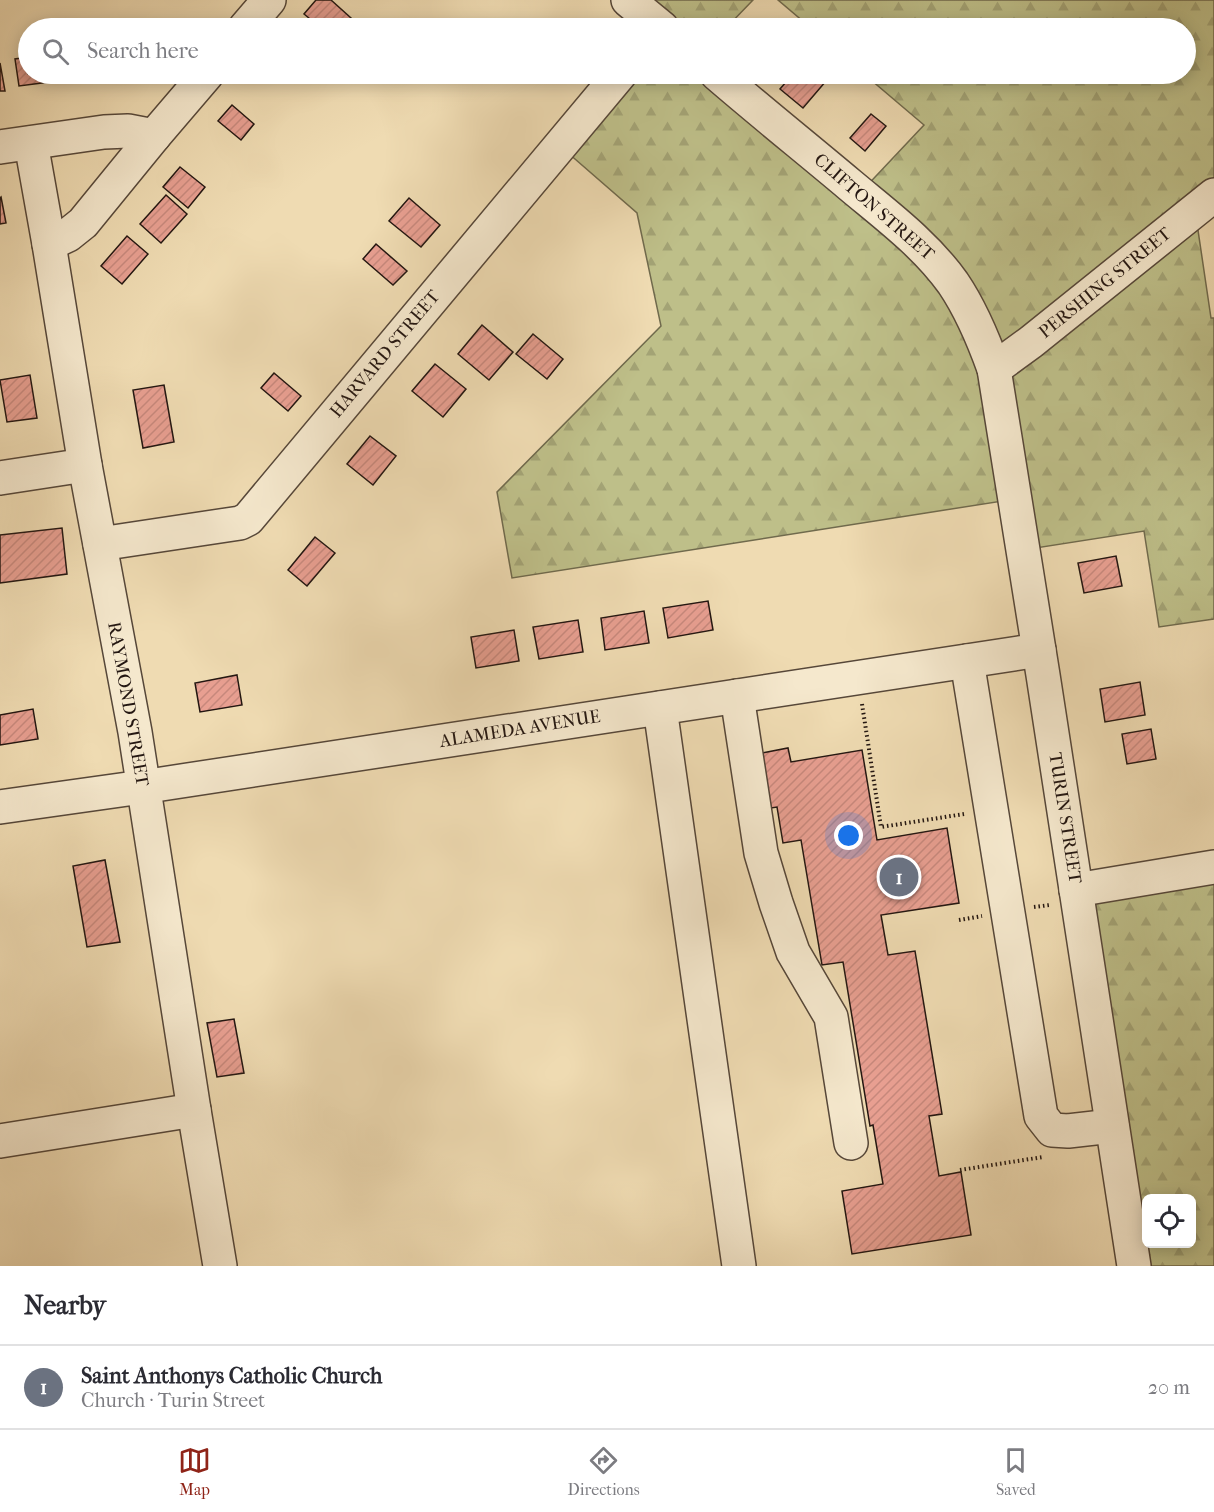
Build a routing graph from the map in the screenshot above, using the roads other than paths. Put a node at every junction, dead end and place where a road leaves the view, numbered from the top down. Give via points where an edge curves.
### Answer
1 (269, 0) edge
2 (628, 0) edge
3 (254, 18) edge
4 (648, 18) edge
5 (198, 84) edge
6 (612, 84) edge
7 (728, 84) edge
8 (154, 136) junction
9 (15, 145) edge
10 (1214, 195) edge
11 (49, 244) junction
12 (994, 369) junction
13 (85, 465) junction
14 (0, 478) edge
15 (100, 544) junction
16 (1039, 650) junction
17 (967, 661) junction
18 (737, 696) junction
19 (660, 708) junction
20 (142, 787) junction
21 (0, 807) edge
22 (1214, 867) edge
23 (1062, 897) junction
24 (194, 1110) junction
25 (1112, 1126) junction
26 (0, 1141) edge
27 (851, 1143) dead end
28 (220, 1266) edge
29 (739, 1266) edge
30 (1134, 1266) edge

1 - 3 street
2 - 4 street
5 - 8 street
6 - 15 street, HARVARD STREET via 248,519
7 - 12 street, CLIFTON STREET via 935,260 981,334
8 - 9 street via 104,132
8 - 11 street via 83,223
9 - 11 street, RAYMOND STREET
10 - 12 street, PERSHING STREET
11 - 13 street, RAYMOND STREET
12 - 16 street, TURIN STREET
13 - 14 street
13 - 15 street, RAYMOND STREET
15 - 20 street, RAYMOND STREET
16 - 17 street, ALAMEDA AVENUE
16 - 23 street, TURIN STREET
17 - 18 street, ALAMEDA AVENUE
17 - 25 street via 1041,1116 1052,1130
18 - 19 street, ALAMEDA AVENUE
18 - 27 street via 761,853 793,952 831,1017
19 - 20 street, ALAMEDA AVENUE
19 - 29 street
20 - 21 street, ALAMEDA AVENUE
20 - 24 street, RAYMOND STREET
22 - 23 street
23 - 25 street, TURIN STREET
24 - 26 street
24 - 28 street, RAYMOND STREET
25 - 30 street, TURIN STREET

